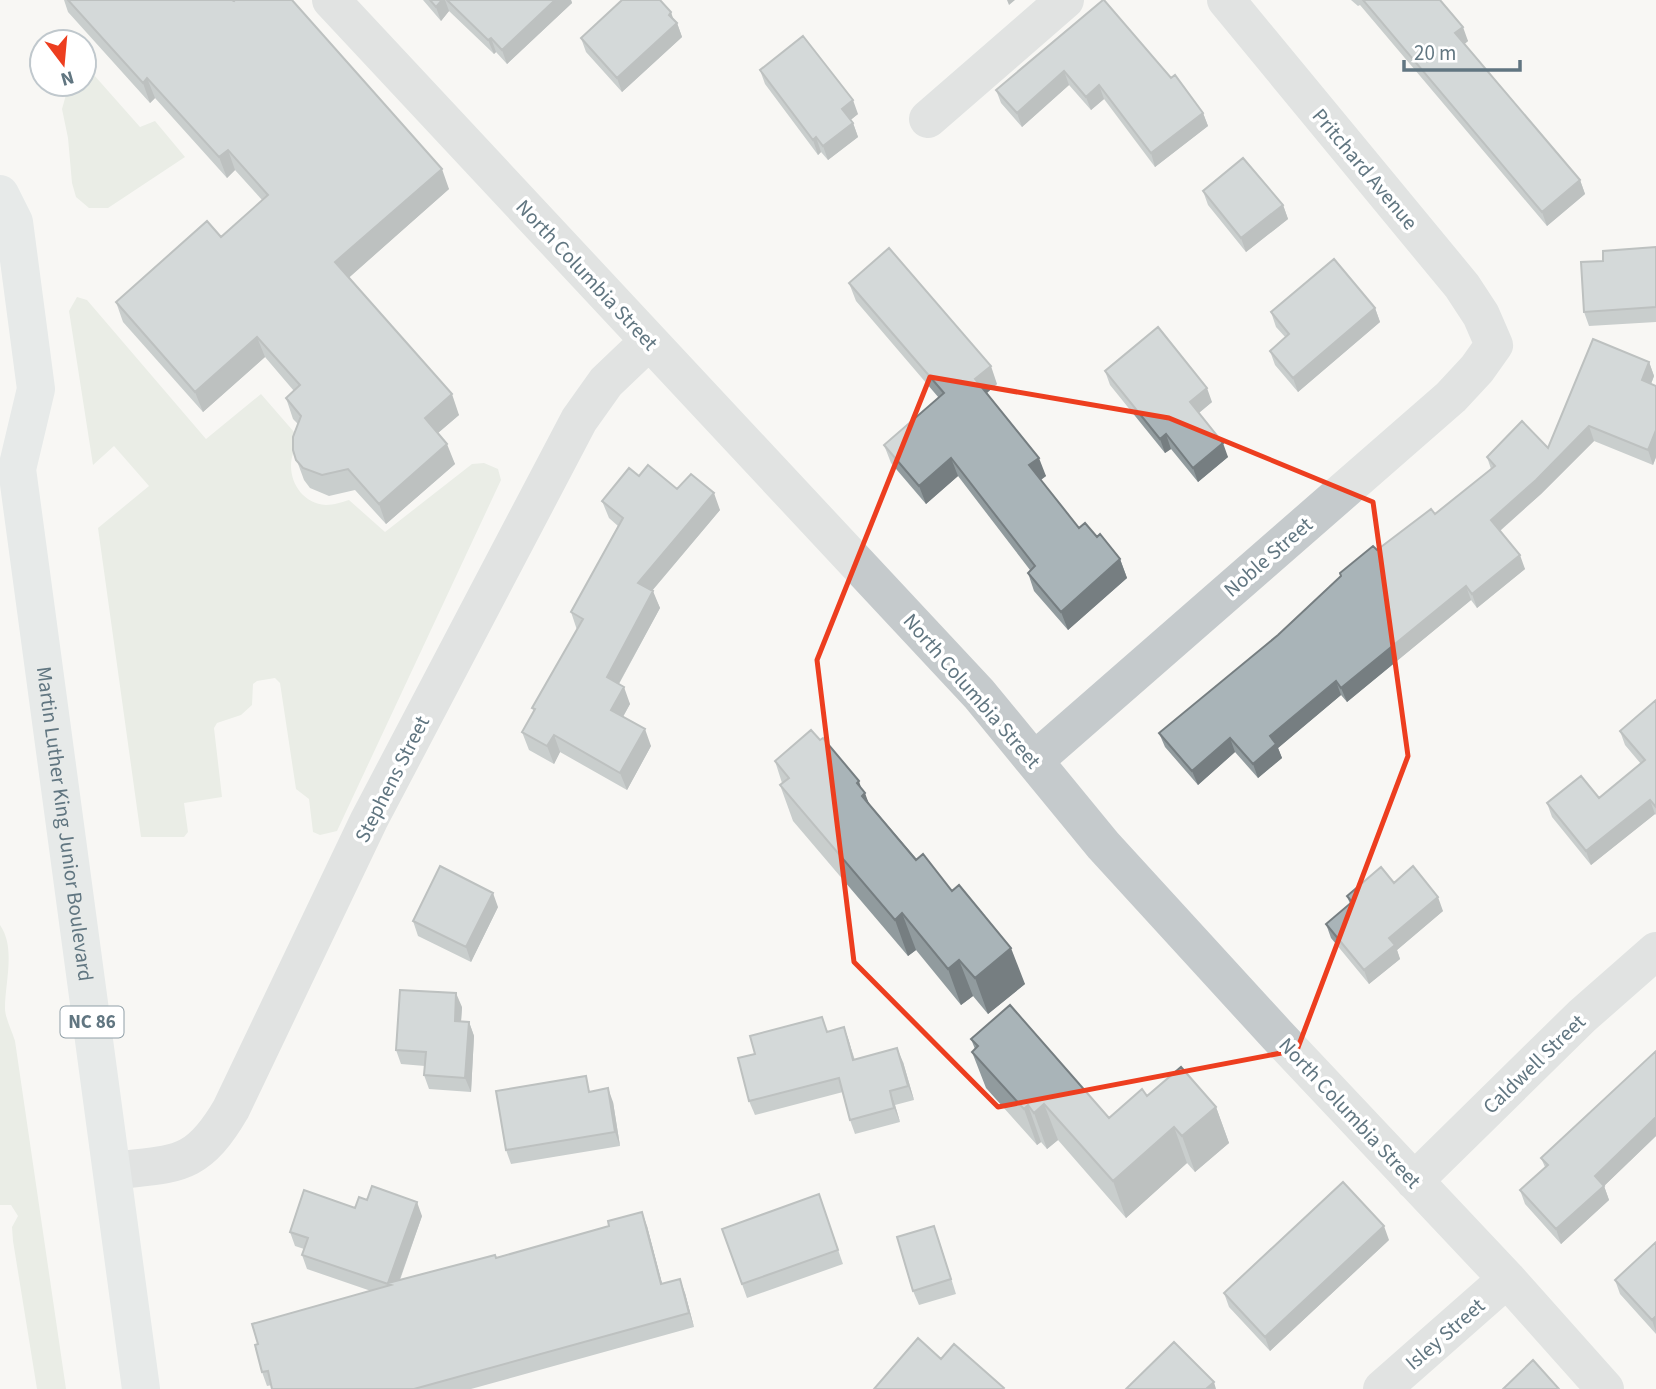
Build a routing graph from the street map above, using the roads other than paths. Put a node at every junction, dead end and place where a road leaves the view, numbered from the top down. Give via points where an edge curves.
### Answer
1 (331, 0) edge
2 (1065, 0) edge
3 (1226, 0) edge
4 (928, 120) dead end
5 (0, 194) edge
6 (649, 341) junction
7 (1494, 345) joint
8 (9, 454) edge
9 (1034, 761) junction
10 (1656, 951) edge
11 (113, 1171) junction
12 (1415, 1181) junction
13 (1507, 1279) junction
14 (141, 1389) edge
15 (1382, 1389) edge
16 (1605, 1389) edge

1 - 6 street, North Columbia Street
2 - 4 street
3 - 7 street, Pritchard Avenue via 1462,286
5 - 8 main road, Martin Luther King Junior Boulevard / NC 86 via 14,222 37,388
6 - 9 street, North Columbia Street via 979,694
6 - 11 street, Stephens Street via 606,382 579,420 369,820 217,1133 200,1151 176,1163
7 - 9 street, Noble Street via 1451,397
8 - 11 main road, Martin Luther King Junior Boulevard / NC 86
9 - 12 street, North Columbia Street via 1103,845
10 - 12 street, Caldwell Street via 1582,1016
11 - 14 main road, Martin Luther King Junior Boulevard / NC 86
12 - 13 street, North Columbia Street
13 - 15 street, Isley Street
13 - 16 street, North Columbia Street

